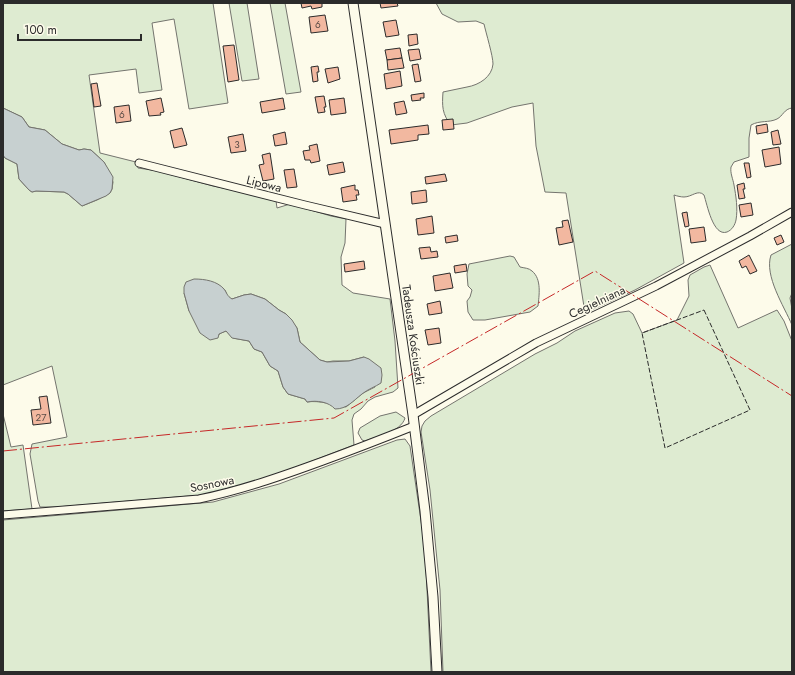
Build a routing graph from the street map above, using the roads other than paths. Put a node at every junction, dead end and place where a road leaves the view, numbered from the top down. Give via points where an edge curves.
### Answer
1 (353, 3) edge
2 (139, 163) dead end
3 (792, 212) edge
4 (385, 224) junction
5 (413, 416) junction
6 (414, 426) junction
7 (3, 515) edge
8 (437, 672) edge

1 - 4 street, Tadeusza Kościuszki
2 - 4 street, Lipowa
3 - 5 street, Cegielniana via 656,286 536,343
4 - 5 street, Tadeusza Kościuszki
5 - 6 street, Tadeusza Kościuszki
6 - 7 street, Sosnowa via 263,482 200,499
6 - 8 street, Tadeusza Kościuszki via 430,555

